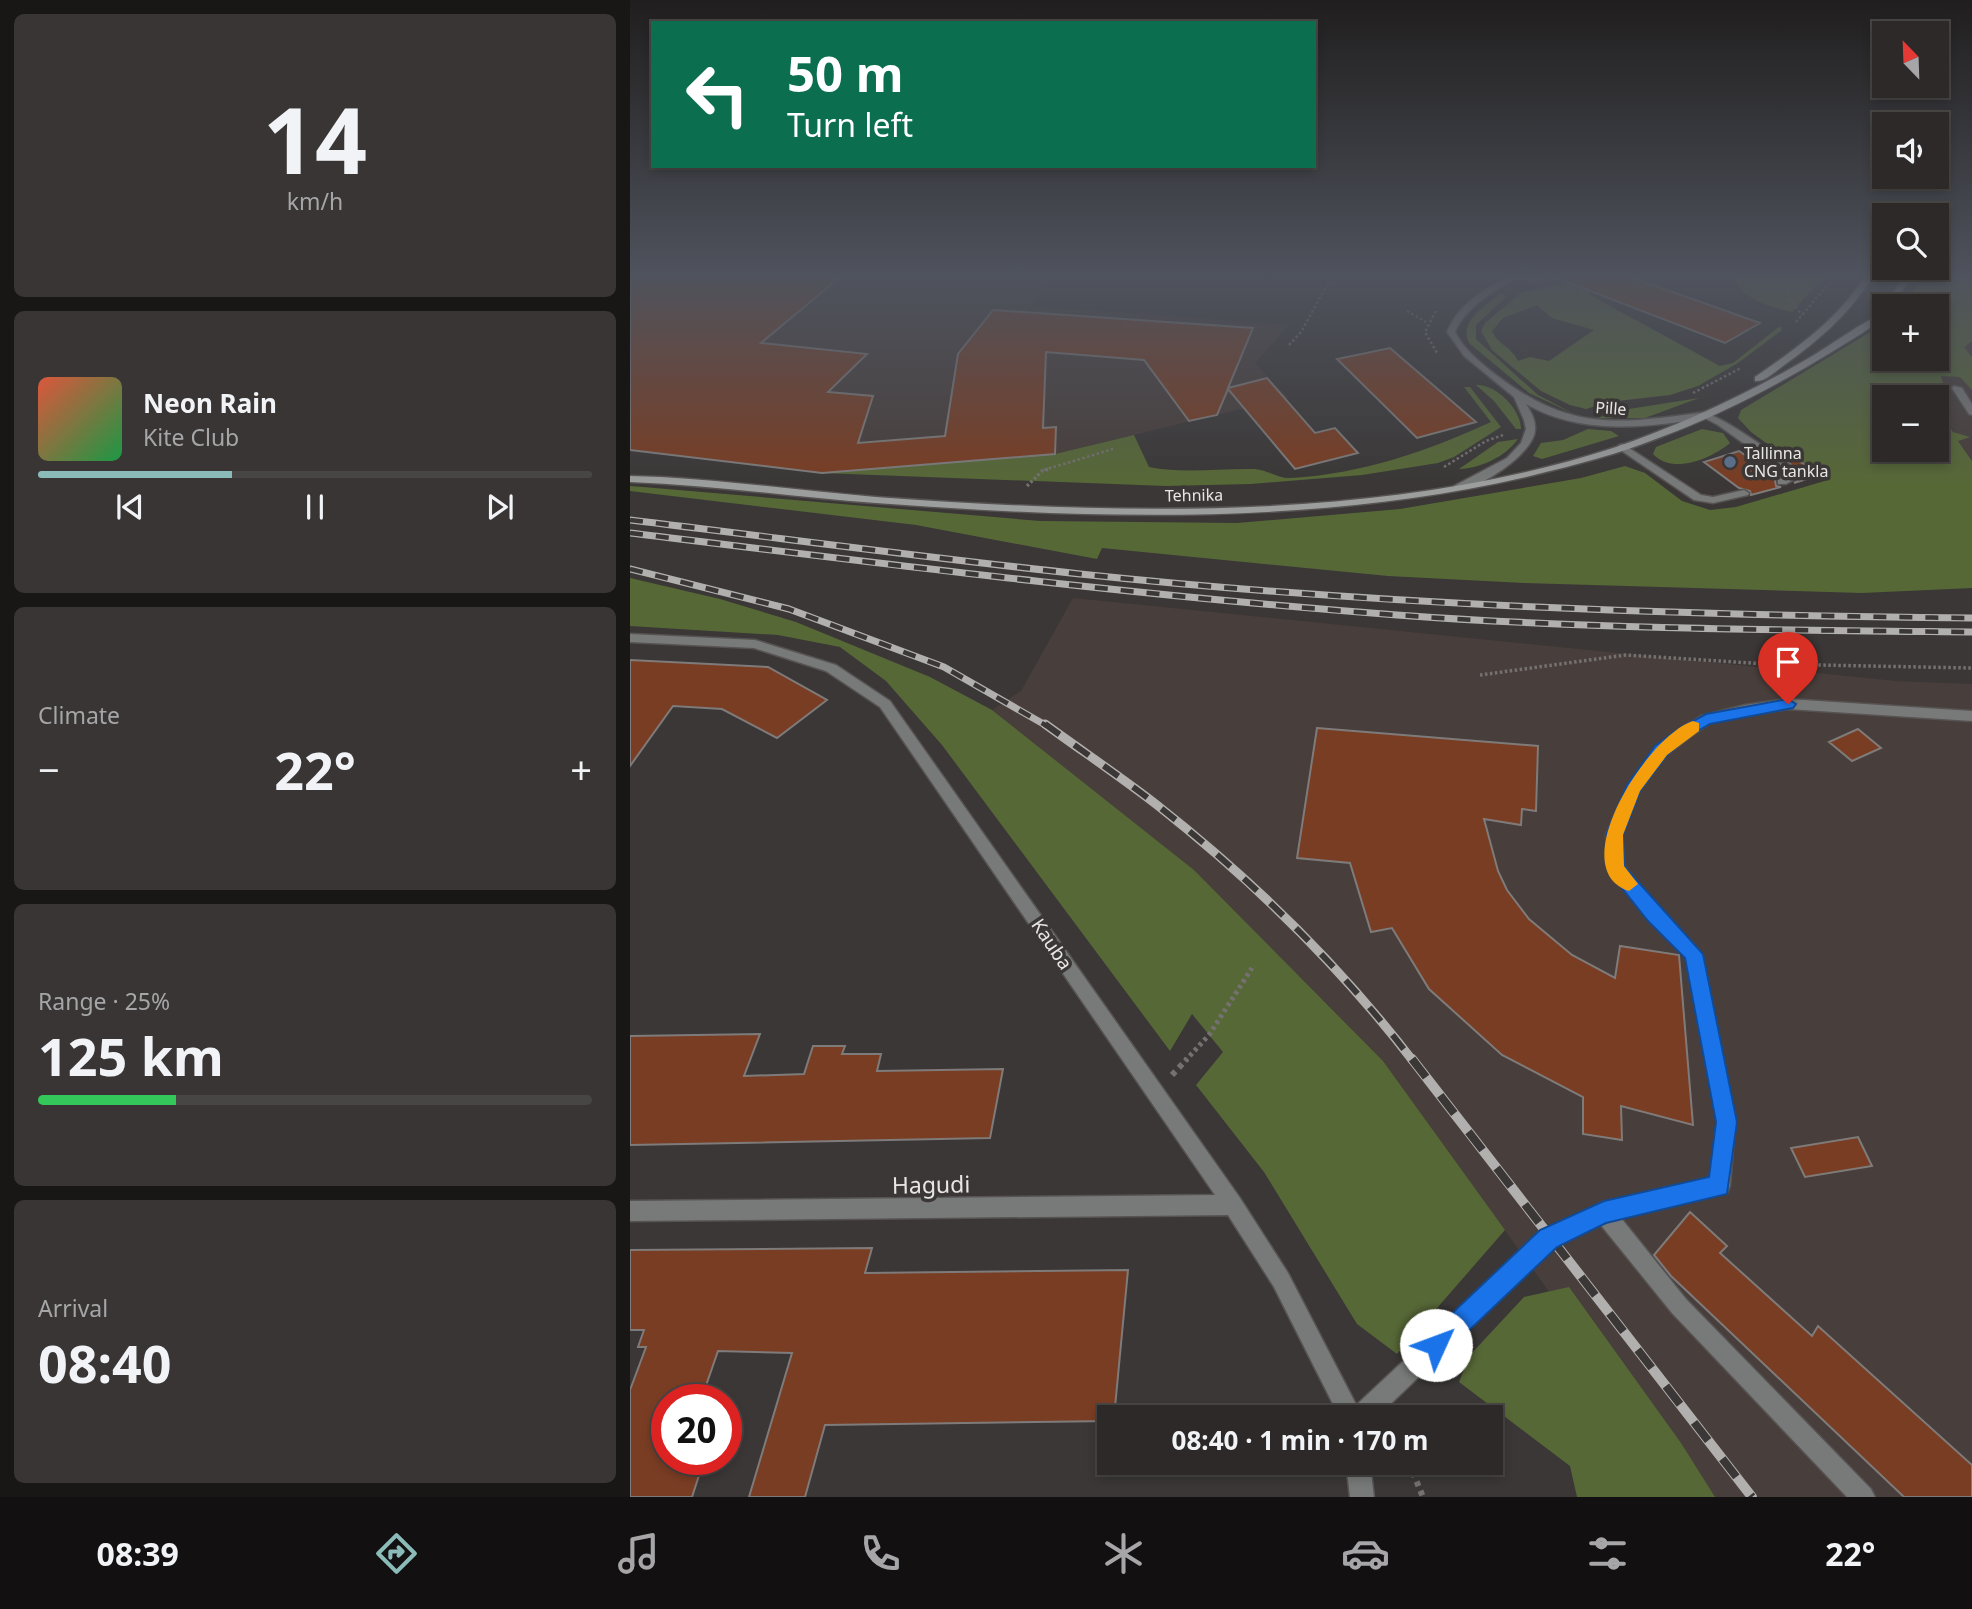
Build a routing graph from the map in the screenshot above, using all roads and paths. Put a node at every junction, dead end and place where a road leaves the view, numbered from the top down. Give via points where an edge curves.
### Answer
1 (1459, 344) edge
2 (1807, 344) edge
3 (1841, 344) edge
4 (1748, 363) dead end
5 (1957, 388) dead end
6 (1686, 396) dead end
7 (1518, 398) junction
8 (1972, 412) edge
9 (1706, 415) junction
10 (1507, 434) dead end
11 (1623, 447) junction
12 (1113, 449) dead end
13 (1434, 469) dead end
14 (630, 471) edge
15 (630, 479) edge
16 (672, 480) junction
17 (1782, 482) dead end
18 (1013, 486) dead end
19 (1027, 486) junction
20 (1040, 487) dead end
21 (1458, 488) junction
22 (1744, 493) dead end
23 (630, 638) edge
24 (1972, 668) edge
25 (1480, 675) dead end
26 (1972, 716) edge
27 (1252, 968) dead end
28 (1155, 1094) junction
29 (1233, 1205) junction
30 (630, 1211) edge
31 (1604, 1212) junction
32 (1345, 1405) edge
33 (1373, 1405) edge
34 (1359, 1475) edge
35 (1414, 1475) edge
36 (1362, 1497) edge
37 (1423, 1497) edge
38 (1863, 1497) edge

1 - 7 street, Pille
2 - 9 main road, Tehnika
3 - 9 main road, Tehnika
4 - 6 path
5 - 8 street
7 - 9 street, Pille via 1551,413 1604,425
7 - 21 street, Pille via 1530,420 1531,435 1514,457
9 - 11 main road, Tehnika
9 - 17 street via 1796,476
10 - 13 path via 1486,440 1458,460
11 - 21 main road, Tehnika
11 - 22 street via 1698,498 1713,500
12 - 19 path via 1042,471
14 - 16 main road, Tehnika
15 - 16 main road, Tehnika
16 - 21 main road, Tehnika via 875,500 1093,512 1281,510
18 - 19 path
19 - 20 path
23 - 28 street, Kauba via 755,644 831,668 885,704
24 - 25 path via 1766,664 1626,655
26 - 31 street via 1788,704 1706,719 1654,760 1633,789 1614,835 1616,868 1694,954 1726,1122 1720,1186
27 - 28 path via 1209,1035
28 - 29 street, Kauba
29 - 30 street, Hagudi
29 - 32 street, Kauba via 1281,1280
31 - 33 street via 1548,1238
31 - 38 street via 1679,1306
34 - 36 street
35 - 37 path

